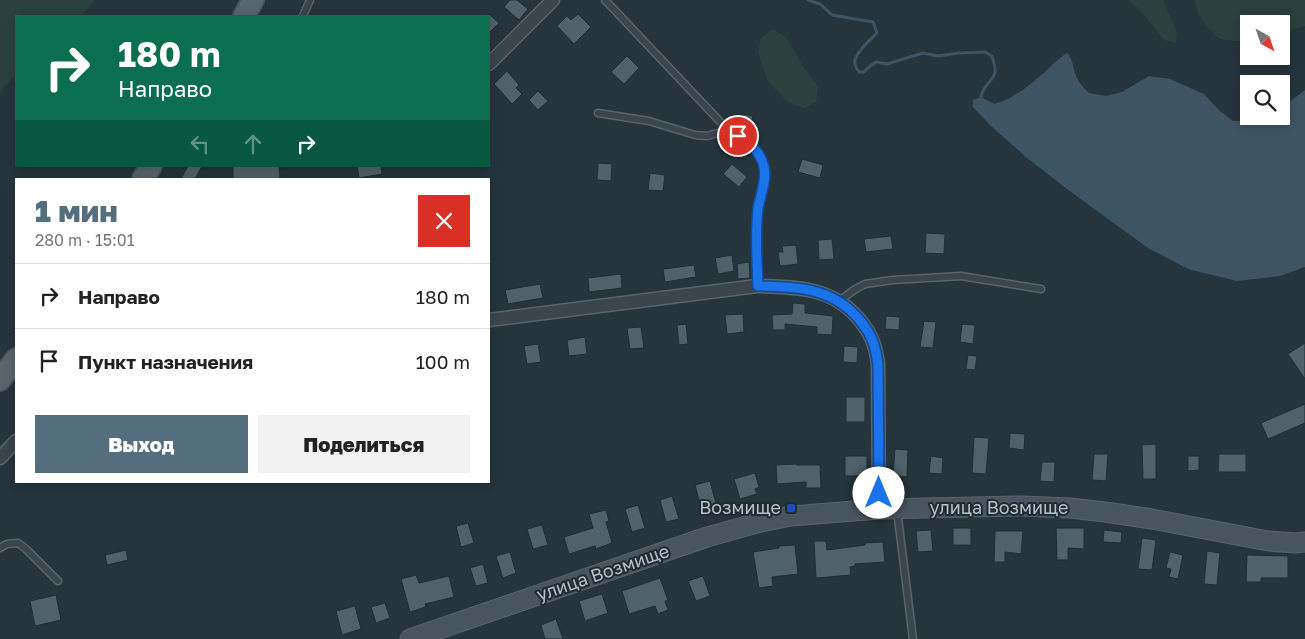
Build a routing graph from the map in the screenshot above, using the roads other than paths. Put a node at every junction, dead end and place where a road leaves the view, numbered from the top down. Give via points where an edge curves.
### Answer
1 (253, 0) edge
2 (310, 0) edge
3 (554, 0) edge
4 (606, 0) edge
5 (245, 15) edge
6 (302, 15) edge
7 (490, 63) edge
8 (598, 113) dead end
9 (728, 130) junction
10 (151, 167) edge
11 (144, 178) edge
12 (758, 286) junction
13 (1041, 289) dead end
14 (839, 300) junction
15 (490, 320) edge
16 (15, 360) edge
17 (0, 380) edge
18 (15, 442) edge
19 (0, 458) edge
20 (888, 509) junction
21 (1305, 542) edge
22 (0, 548) edge
23 (58, 581) dead end
24 (410, 639) edge
25 (913, 639) edge

1 - 5 main road
2 - 6 lane
3 - 7 street
4 - 9 lane
8 - 9 lane via 649,121 695,135 707,136
9 - 12 lane via 748,141 764,164 766,175 758,208
10 - 11 main road
12 - 14 street via 812,290
12 - 15 street
13 - 14 lane via 961,276 865,284
14 - 20 street via 865,326 874,344
16 - 17 main road
18 - 19 street
20 - 21 main road, улица Возмище via 1070,508 1152,519 1268,541
20 - 24 main road, улица Возмище via 791,516 761,522
20 - 25 lane
22 - 23 lane via 18,543

